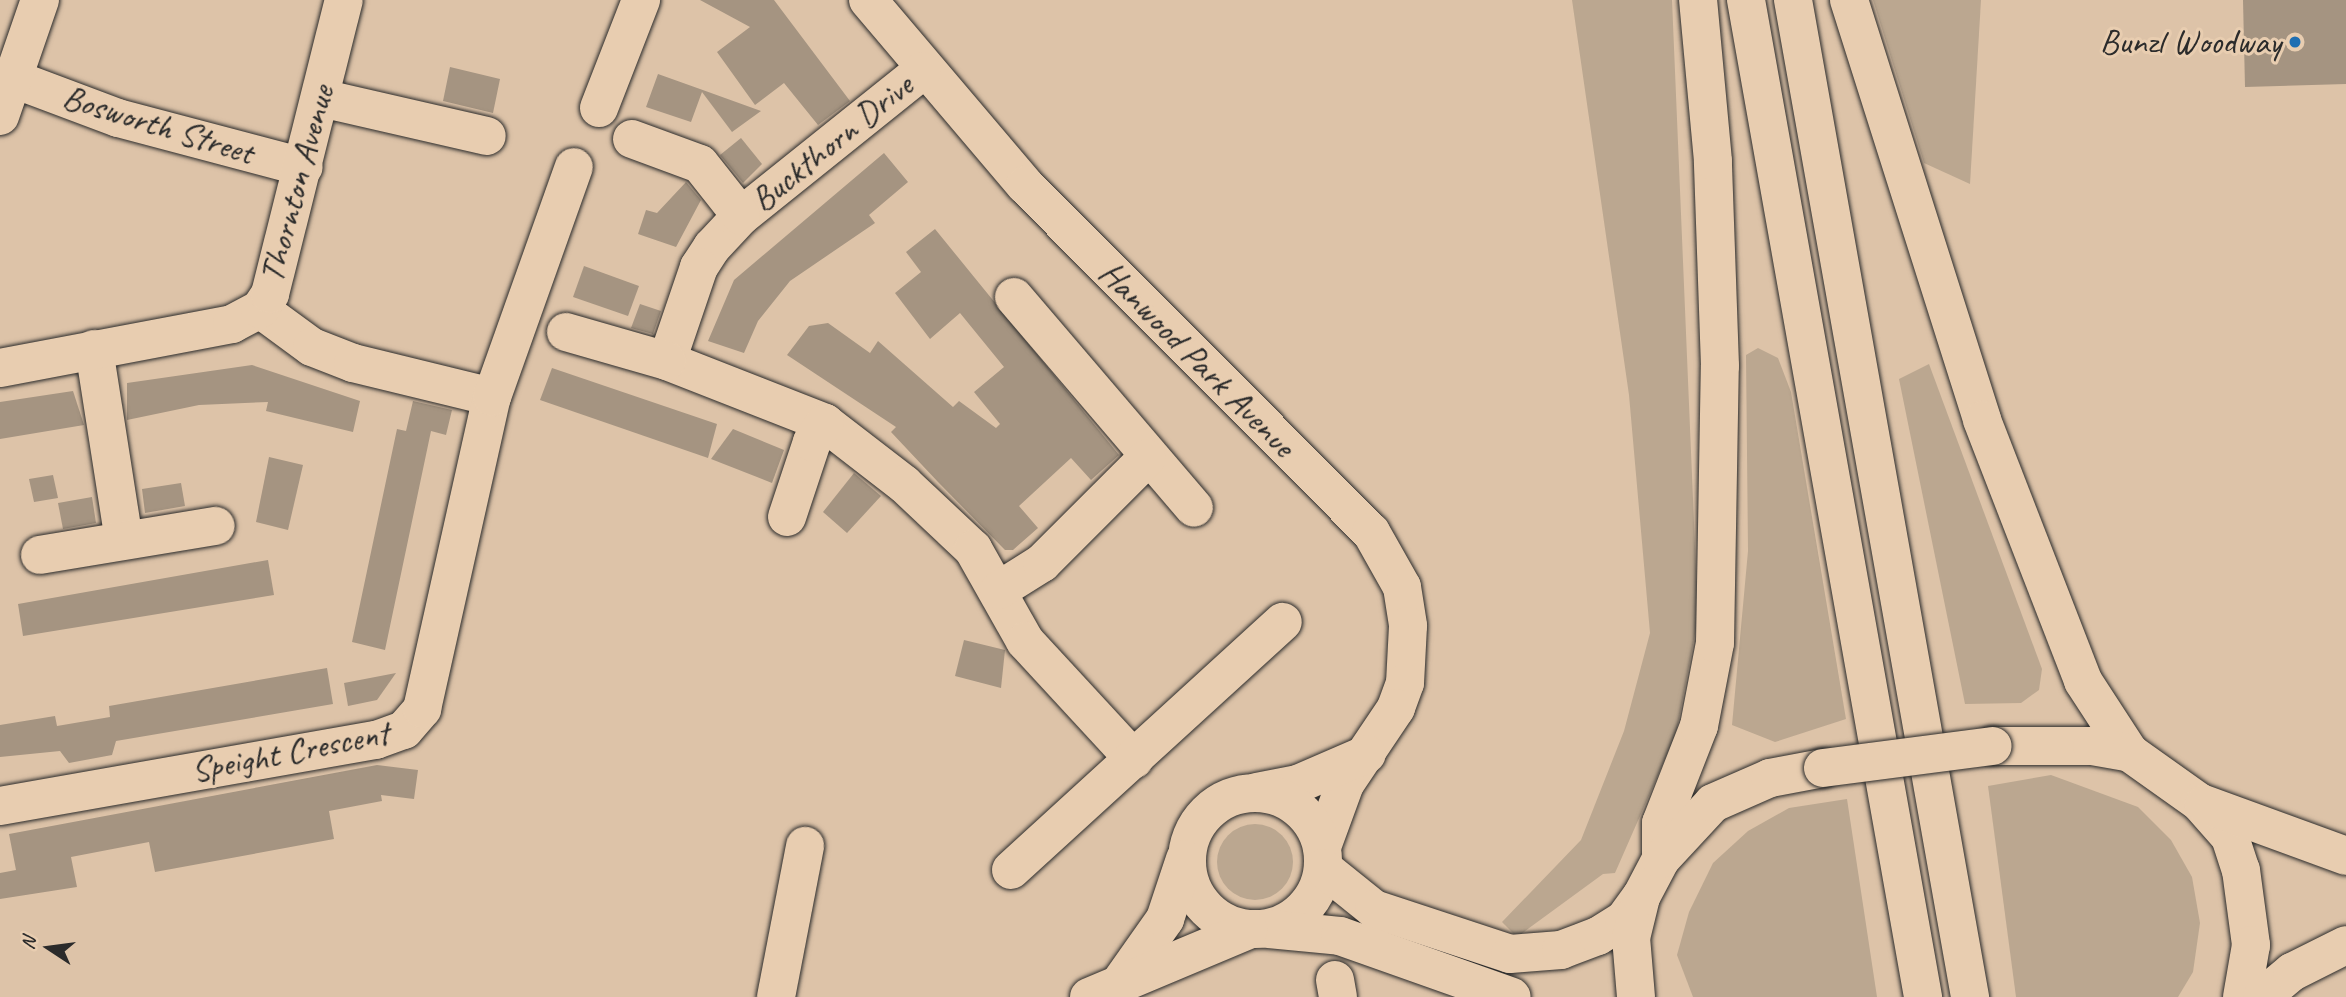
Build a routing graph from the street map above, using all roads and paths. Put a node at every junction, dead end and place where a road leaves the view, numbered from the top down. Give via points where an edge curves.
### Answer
1 (40, 0) edge
2 (344, 0) edge
3 (640, 0) edge
4 (868, 0) edge
5 (1698, 0) edge
6 (1745, 0) edge
7 (1793, 0) edge
8 (1849, 0) edge
9 (922, 71) junction
10 (14, 79) junction
11 (320, 98) junction
12 (599, 108) dead end
13 (0, 116) edge
14 (487, 136) dead end
15 (632, 139) dead end
16 (304, 167) junction
17 (574, 167) dead end
18 (741, 216) junction
19 (1014, 297) dead end
20 (260, 309) junction
21 (566, 332) dead end
22 (94, 349) junction
23 (667, 362) junction
24 (0, 368) edge
25 (492, 397) junction
26 (825, 423) junction
27 (1147, 458) junction
28 (1194, 508) dead end
29 (787, 517) dead end
30 (216, 526) dead end
31 (124, 540) junction
32 (40, 555) dead end
33 (999, 590) junction
34 (1283, 622) dead end
35 (2130, 753) junction
36 (1367, 754) junction
37 (1134, 759) junction
38 (1257, 792) junction
39 (2199, 802) junction
40 (0, 806) edge
41 (805, 846) dead end
42 (1187, 847) junction
43 (2346, 856) edge
44 (1323, 858) junction
45 (1661, 859) junction
46 (1011, 870) dead end
47 (1641, 897) junction
48 (1258, 929) junction
49 (2346, 945) edge
50 (1101, 992) edge
51 (776, 997) edge
52 (1512, 997) edge
53 (1636, 997) edge
54 (1923, 997) edge
55 (1970, 997) edge
56 (2242, 997) edge
57 (2262, 997) edge

1 - 10 main road
2 - 11 main road, Thornton Avenue
3 - 12 main road
4 - 9 main road, Hanwood Park Avenue
5 - 45 main road via 1713,161 1720,366 1715,643 1699,726 1661,822
6 - 54 main road
7 - 55 main road
8 - 35 main road via 1982,420 2083,681
9 - 18 main road, Buckthorn Drive
9 - 36 main road, Hanwood Park Avenue via 1024,185 1371,532 1402,587 1409,653 1396,708
10 - 13 main road
10 - 16 main road, Bosworth Street via 118,118
11 - 14 main road
11 - 16 main road, Thornton Avenue
15 - 18 main road, Buckthorn Drive via 700,164
16 - 20 main road, Thornton Avenue via 270,294
17 - 25 main road, Speight Crescent
18 - 23 main road, Buckthorn Drive via 699,267
19 - 27 main road
20 - 22 main road, Thornton Avenue via 232,324
20 - 25 main road via 312,347 353,363
21 - 23 main road
22 - 24 main road, Thornton Avenue
22 - 31 main road
23 - 26 main road
25 - 40 main road, Speight Crescent via 422,709 404,730
26 - 29 main road
26 - 33 main road via 904,484 973,549
27 - 28 main road
27 - 33 main road via 1042,563
30 - 31 main road
31 - 32 main road
33 - 37 main road via 1025,641
34 - 37 main road
35 - 39 main road
35 - 45 main road, bridge via 2092,746 1993,746 1770,778 1713,803
36 - 38 main road via 1298,784
36 - 44 main road, Hanwood Park Avenue via 1345,784
37 - 46 main road
38 - 42 main road via 1213,807
38 - 44 main road via 1301,810
39 - 43 main road
39 - 56 main road via 2230,836 2241,870 2251,945
41 - 51 main road
42 - 48 main road via 1194,893 1209,912
42 - 50 main road via 1165,919
44 - 47 main road via 1374,909 1510,954 1561,950 1598,936 1624,920
44 - 48 main road via 1306,907
45 - 47 main road
47 - 53 main road via 1631,938
48 - 50 main road
48 - 52 main road via 1340,936
49 - 57 main road via 2292,972

